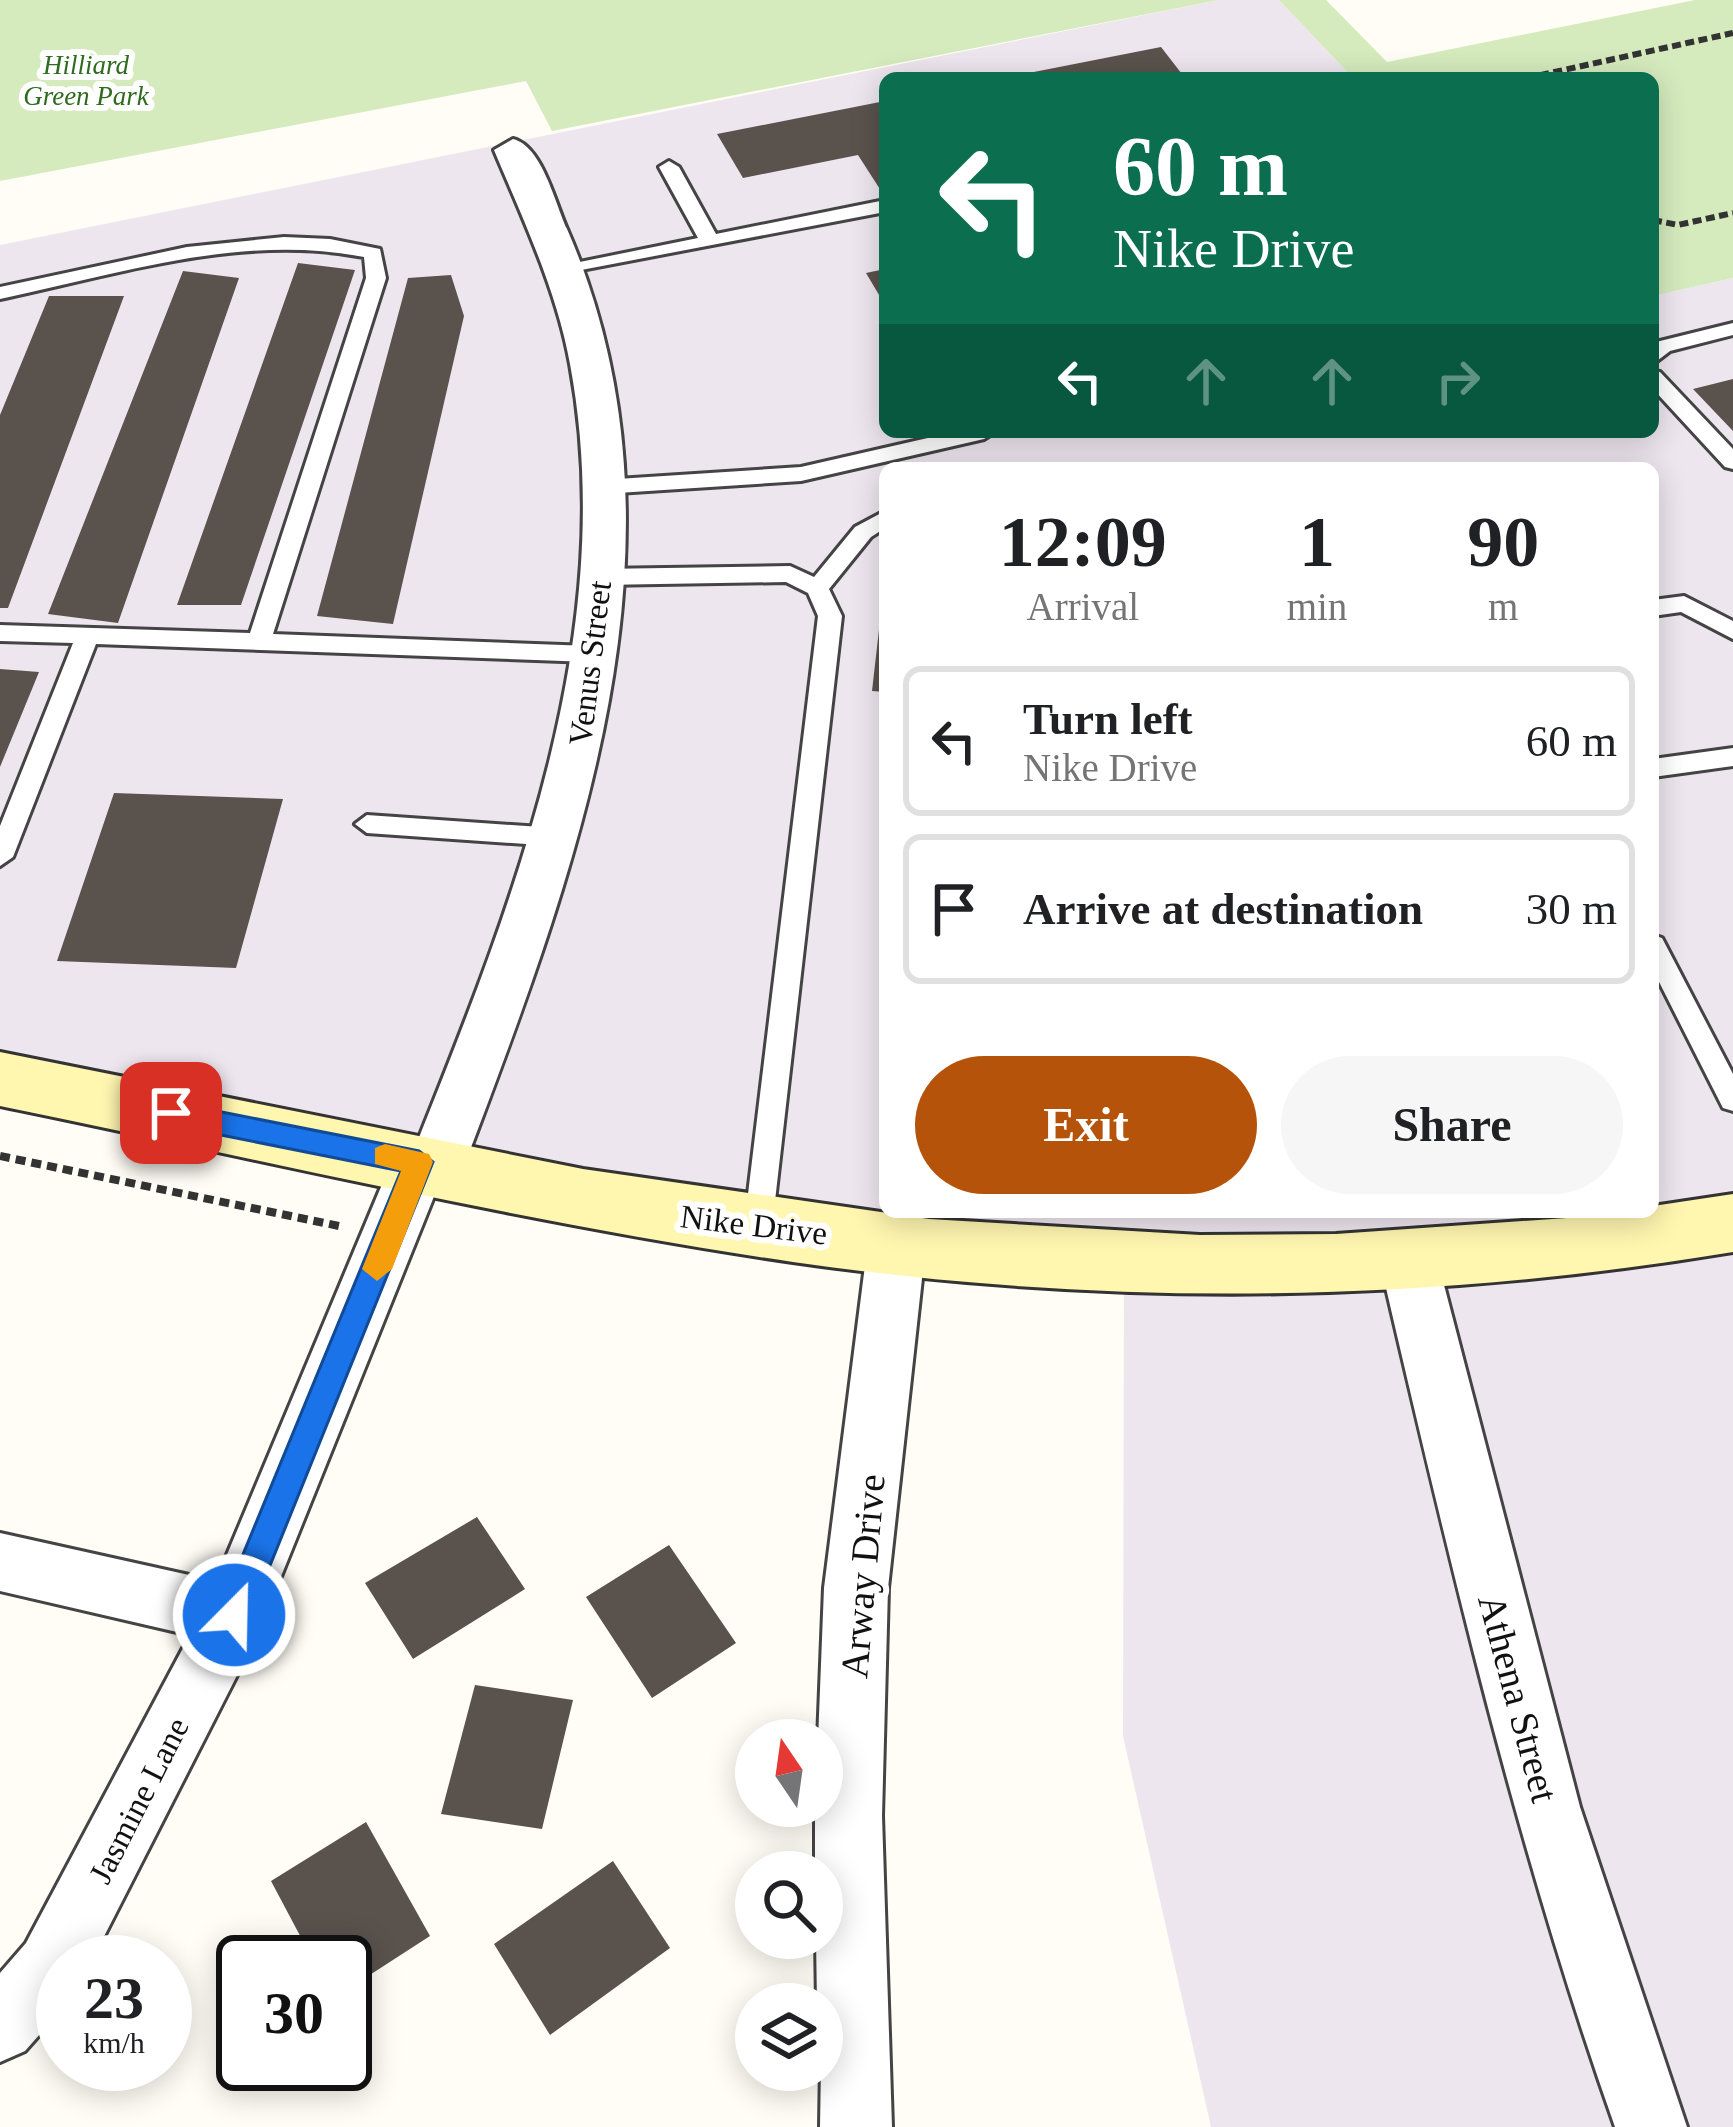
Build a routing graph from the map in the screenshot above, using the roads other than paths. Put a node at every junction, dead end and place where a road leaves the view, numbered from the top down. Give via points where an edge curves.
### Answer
1 (513, 150) dead end
2 (669, 167) dead end
3 (879, 207) edge
4 (710, 242) junction
5 (562, 271) junction
6 (0, 293) edge
7 (1733, 329) edge
8 (1659, 351) edge
9 (1659, 383) edge
10 (958, 438) edge
11 (1733, 462) edge
12 (602, 487) junction
13 (879, 522) edge
14 (600, 577) junction
15 (818, 588) junction
16 (1659, 607) edge
17 (1733, 631) edge
18 (0, 633) edge
19 (88, 635) junction
20 (259, 640) junction
21 (590, 654) junction
22 (1733, 757) edge
23 (1659, 767) edge
24 (367, 824) dead end
25 (555, 837) junction
26 (0, 857) edge
27 (1659, 957) edge
28 (0, 1079) edge
29 (1733, 1100) edge
30 (427, 1164) junction
31 (1733, 1223) edge
32 (758, 1227) junction
33 (897, 1242) junction
34 (1409, 1262) junction
35 (0, 1562) edge
36 (234, 1615) junction
37 (0, 2026) edge
38 (856, 2127) edge
39 (1651, 2127) edge

1 - 5 street, Venus Street
2 - 4 lane
3 - 4 lane
4 - 5 lane
5 - 12 street, Venus Street via 591,364
6 - 20 lane via 253,245 341,244 373,253 376,278
7 - 8 lane
9 - 11 lane
10 - 12 lane via 801,474
12 - 14 street, Venus Street
13 - 15 lane
14 - 15 lane via 790,574
14 - 21 street, Venus Street
15 - 32 lane via 830,616
16 - 17 lane via 1684,604
18 - 19 lane
19 - 20 lane
19 - 26 lane
20 - 21 lane
21 - 25 street, Venus Street via 576,764
22 - 23 lane
24 - 25 lane
25 - 30 street, Venus Street via 526,935
27 - 29 lane
28 - 30 street, Nike Drive
30 - 32 street, Nike Drive
30 - 36 street, Jasmine Lane via 389,1236
31 - 34 street, Nike Drive
32 - 33 street, Nike Drive
33 - 34 street, Nike Drive via 1059,1259
33 - 38 street, Arway Drive via 856,1588 848,1816
34 - 39 street, Athena Street via 1493,1608 1602,1998
35 - 36 street
36 - 37 street, Jasmine Lane via 51,1968

